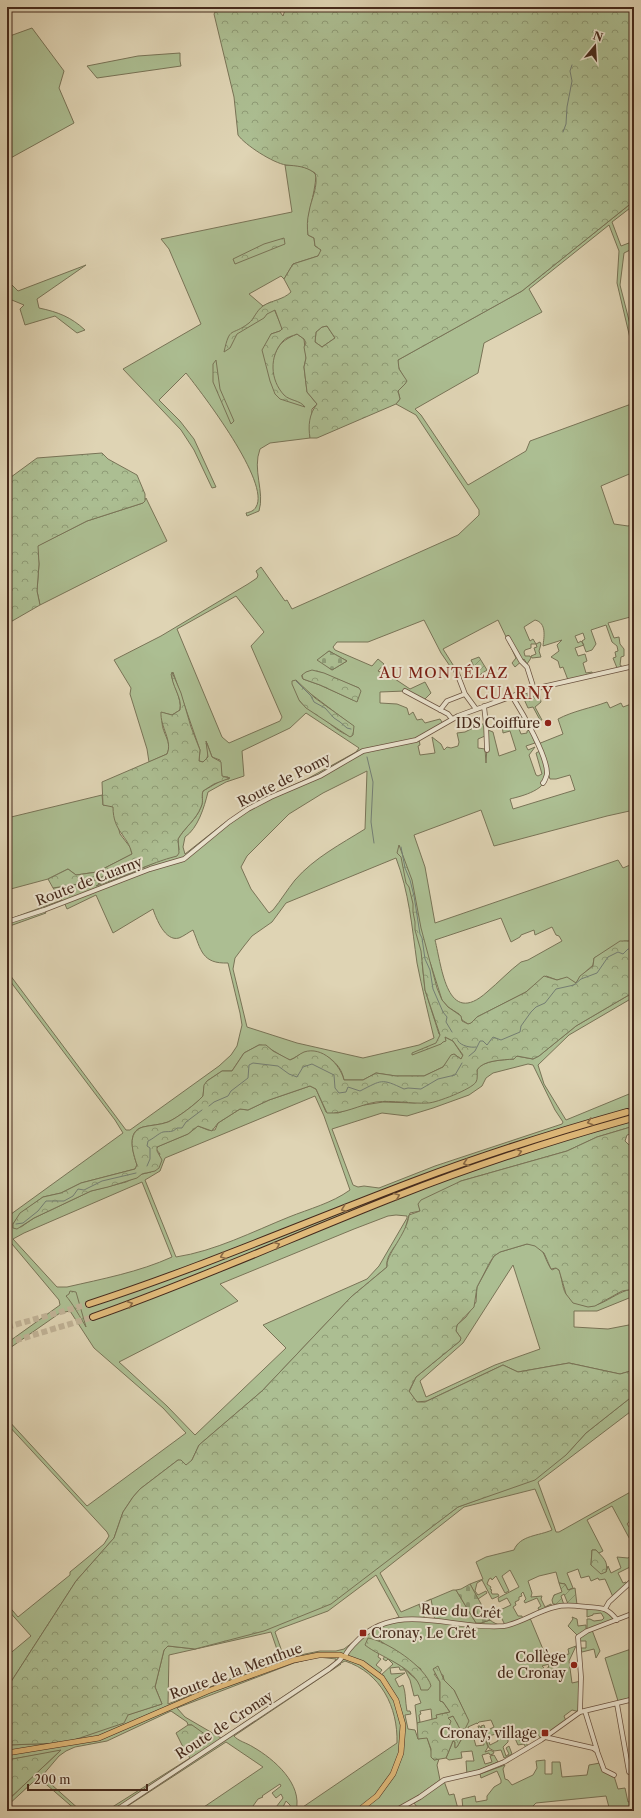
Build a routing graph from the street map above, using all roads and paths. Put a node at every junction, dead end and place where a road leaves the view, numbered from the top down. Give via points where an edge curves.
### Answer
1 (508, 638) dead end
2 (634, 666) edge
3 (455, 668) dead end
4 (534, 689) junction
5 (405, 691) dead end
6 (465, 694) junction
7 (512, 696) junction
8 (484, 706) junction
9 (476, 709) junction
10 (440, 710) junction
11 (452, 719) junction
12 (487, 750) dead end
13 (543, 783) dead end
14 (178, 861) joint
15 (7, 922) edge
16 (627, 1112) tunnel mouth
17 (629, 1118) tunnel mouth
18 (89, 1304) tunnel mouth
19 (94, 1317) tunnel mouth
20 (634, 1579) edge
21 (605, 1609) junction
22 (634, 1613) edge
23 (617, 1620) junction
24 (344, 1656) junction
25 (634, 1699) edge
26 (617, 1704) junction
27 (585, 1711) junction
28 (580, 1712) junction
29 (545, 1737) junction
30 (597, 1751) junction
31 (7, 1753) edge
32 (629, 1772) dead end
33 (614, 1775) dead end
34 (115, 1811) edge
35 (358, 1811) edge
36 (395, 1811) edge

1 - 4 street via 527,667
2 - 4 street, Route de Pomy
3 - 6 street
4 - 7 street, Route de Pomy
5 - 10 street
6 - 9 street
6 - 10 street via 447,701
7 - 8 street, Route de Pomy
7 - 13 street via 531,730 543,761 547,774
8 - 9 street, Route de Pomy
8 - 12 street
9 - 11 street, Route de Pomy
10 - 11 street
11 - 14 street, Route de Pomy via 419,739 368,749 320,776 254,806 229,822 189,856
14 - 15 street, Route de Cuarny
16 -> 18 highway via 537,1138 466,1163 196,1267
19 -> 17 highway via 444,1178
20 - 21 street
21 - 23 street
21 - 24 street, Rue du Crêt via 564,1605 505,1626 409,1618 394,1620 367,1632
22 - 23 street
23 - 28 street via 578,1637
24 - 31 main road, Route de la Menthue via 319,1655 294,1660 201,1694 109,1735 82,1742
24 - 34 street, Route de Cronay via 329,1669
24 - 35 main road, Route de la Menthue via 371,1669 388,1685 398,1704 403,1729 401,1753 393,1774 377,1796
25 - 26 street
26 - 27 street
26 - 32 street
27 - 28 street
27 - 30 street
28 - 29 street
29 - 30 street
29 - 36 street via 500,1764 441,1782
30 - 33 street via 604,1770

